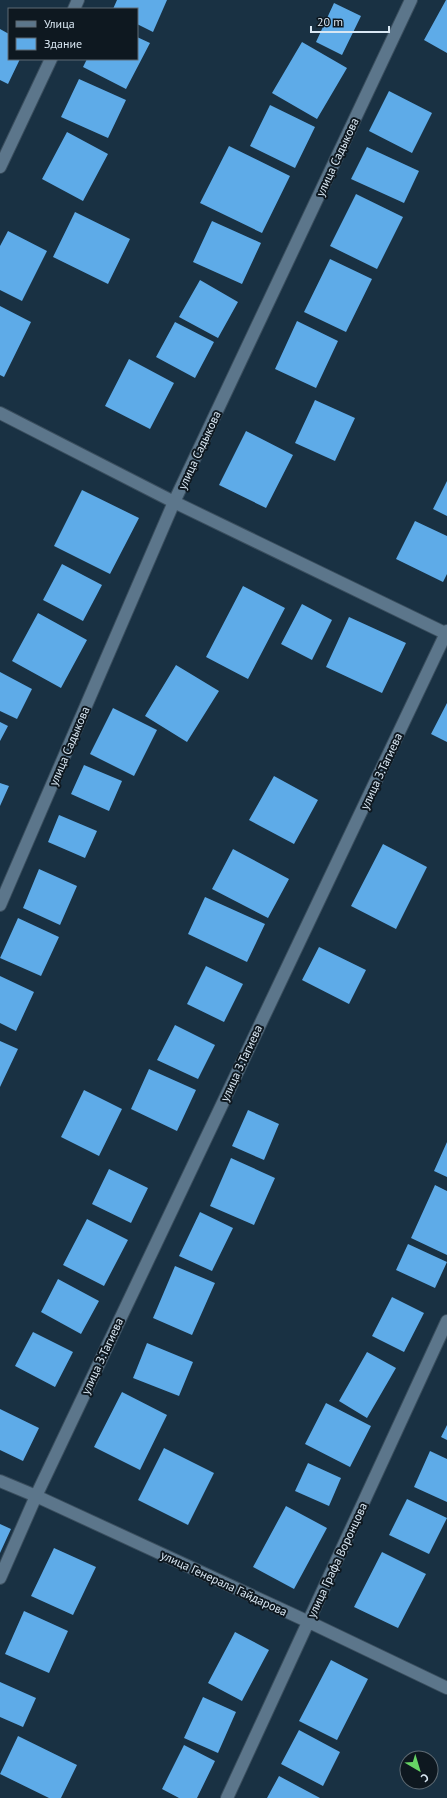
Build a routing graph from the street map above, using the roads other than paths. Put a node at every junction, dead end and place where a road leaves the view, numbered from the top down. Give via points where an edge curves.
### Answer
1 (411, 0) edge
2 (51, 60) edge
3 (0, 167) edge
4 (0, 413) edge
5 (174, 502) junction
6 (447, 633) edge
7 (0, 905) edge
8 (447, 1321) edge
9 (0, 1481) edge
10 (36, 1496) junction
11 (0, 1578) edge
12 (309, 1622) junction
13 (447, 1688) edge
14 (228, 1798) edge

1 - 5 street, улица Садыкова
2 - 3 street
4 - 5 street
5 - 6 street
5 - 7 street, улица Садыкова
6 - 10 street, улица З.Тагиева
8 - 12 street, улица Графа Воронцова
9 - 10 street, улица Генерала Гайдарова
10 - 11 street, улица З.Тагиева
10 - 12 street, улица Генерала Гайдарова
12 - 13 street, улица Генерала Гайдарова
12 - 14 street, улица Графа Воронцова

